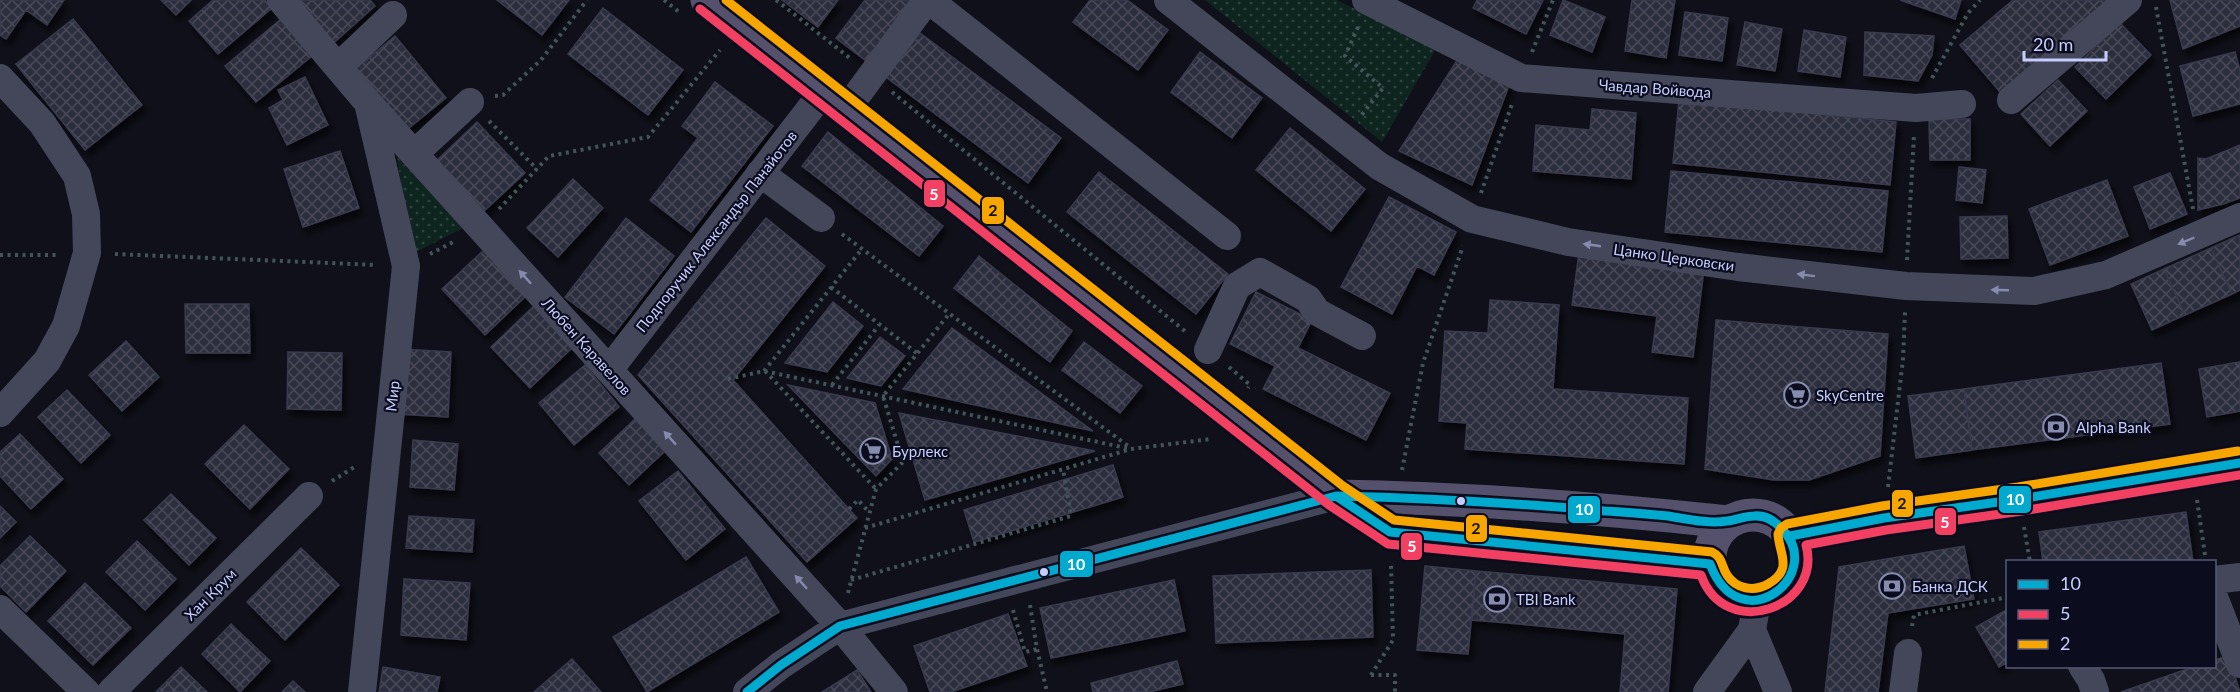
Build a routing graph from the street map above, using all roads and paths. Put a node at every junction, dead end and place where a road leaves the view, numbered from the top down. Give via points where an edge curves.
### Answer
1 (281, 0) edge
2 (587, 0) edge
3 (707, 0) edge
4 (776, 0) edge
5 (928, 0) edge
6 (1168, 0) edge
7 (2128, 0) edge
8 (2155, 0) edge
9 (1368, 1) edge
10 (393, 15) dead end
11 (740, 26) junction
12 (338, 67) junction
13 (871, 75) junction
14 (0, 78) edge
15 (2011, 100) dead end
16 (835, 101) junction
17 (470, 102) junction
18 (369, 104) junction
19 (1962, 104) dead end
20 (1343, 138) junction
21 (414, 154) junction
22 (537, 169) junction
23 (760, 173) junction
24 (2240, 217) edge
25 (821, 218) joint
26 (481, 228) junction
27 (1227, 236) dead end
28 (2198, 236) junction
29 (862, 249) junction
30 (87, 253) junction
31 (0, 255) edge
32 (55, 255) dead end
33 (406, 266) junction
34 (1906, 286) junction
35 (831, 287) junction
36 (949, 314) junction
37 (879, 325) junction
38 (1362, 336) dead end
39 (1208, 350) junction
40 (918, 354) junction
41 (609, 370) junction
42 (764, 371) junction
43 (728, 380) dead end
44 (832, 385) junction
45 (1250, 385) dead end
46 (883, 396) junction
47 (0, 413) edge
48 (1211, 439) dead end
49 (387, 447) junction
50 (1131, 448) junction
51 (2240, 463) edge
52 (1062, 469) junction
53 (2193, 471) junction
54 (876, 489) junction
55 (309, 496) joint
56 (1336, 496) junction
57 (849, 509) dead end
58 (869, 511) junction
59 (1884, 518) junction
60 (1728, 522) junction
61 (864, 528) junction
62 (1390, 532) junction
63 (1790, 536) junction
64 (2206, 560) edge
65 (1710, 564) junction
66 (2240, 577) edge
67 (851, 580) junction
68 (1015, 580) junction
69 (2216, 580) edge
70 (2006, 597) edge
71 (2216, 602) edge
72 (0, 609) edge
73 (1754, 616) junction
74 (840, 626) junction
75 (1036, 649) junction
76 (1908, 653) joint
77 (2240, 664) edge
78 (2083, 668) edge
79 (86, 692) edge
80 (111, 692) edge
81 (362, 692) edge
82 (747, 692) edge
83 (894, 692) edge
84 (1047, 692) edge
85 (1395, 692) edge
86 (1707, 692) edge
87 (1778, 692) edge
88 (1903, 692) edge
89 (2095, 692) edge

1 - 12 street, Любен Каравелов
2 - 17 path via 541,60 503,95
3 - 11 main road
4 - 13 path
5 - 13 street, Подпоручик Александър Панайотов
5 - 27 street
6 - 20 street, Цанко Церковски
7 - 15 street
8 - 28 path
9 - 19 street, Чавдар Войвода via 1521,78 1916,108
9 - 20 path via 1345,56 1383,88
10 - 12 street
11 - 16 main road
11 - 22 path via 648,137 549,156
12 - 18 street, Любен Каравелов
13 - 16 street, Подпоручик Александър Панайотов
13 - 39 path
14 - 30 street via 42,123 76,176 86,214
16 - 23 street, Подпоручик Александър Панайотов
16 - 56 main road
17 - 21 street
17 - 22 path
18 - 21 street, Любен Каравелов
18 - 33 street, Мир
34 -> 20 street, Цанко Церковски via 1568,242 1472,219 1379,166
21 - 26 street, Любен Каравелов
22 - 26 path
23 - 25 street
23 - 41 street, Подпоручик Александър Панайотов
24 - 28 street, Цанко Церковски
25 - 29 path
26 - 33 path
41 -> 26 street, Любен Каравелов
28 -> 34 street, Цанко Церковски via 2106,275 2034,291
29 - 35 path
29 - 36 path
30 - 33 path
30 - 47 street via 66,326 47,361
31 - 32 path
33 - 49 street, Мир
34 - 59 path via 1903,359
35 - 37 path
35 - 42 path
36 - 40 path
36 - 50 path
37 - 40 path
37 - 44 path
38 - 39 street via 1317,312 1308,299 1260,272 1238,286
39 - 45 path
40 - 46 path
74 -> 41 street, Любен Каравелов
42 - 43 path
42 - 44 path
42 - 54 path
44 - 46 path
46 - 50 path
46 - 54 path via 903,462
48 - 50 path
49 - 55 path
49 - 81 street, Мир
50 - 52 path
51 - 53 main road
52 - 61 path
52 - 67 path via 1071,516
53 - 59 main road
53 - 64 path
54 - 58 path
55 - 80 street, Хан Крум
56 - 60 main road via 1654,514
56 - 62 main road
56 - 68 street
57 - 58 path via 858,500
58 - 61 path
59 - 63 main road
60 - 63 main road via 1761,515 1778,522
60 - 65 main road via 1716,535
61 - 67 path
62 - 65 main road
62 - 85 path via 1393,640 1371,675 1395,675
63 - 73 main road via 1796,554 1794,572 1784,588
65 - 73 main road via 1717,582 1727,593 1742,600
66 - 69 street
67 - 74 path
68 - 74 street
68 - 75 path
68 - 75 path via 1025,652
70 - 76 path via 1914,615
71 - 77 street
72 - 79 street
73 - 86 street
73 - 87 street
74 - 82 street
74 - 83 street, Любен Каравелов
75 - 84 path
76 - 88 street
78 - 89 street

